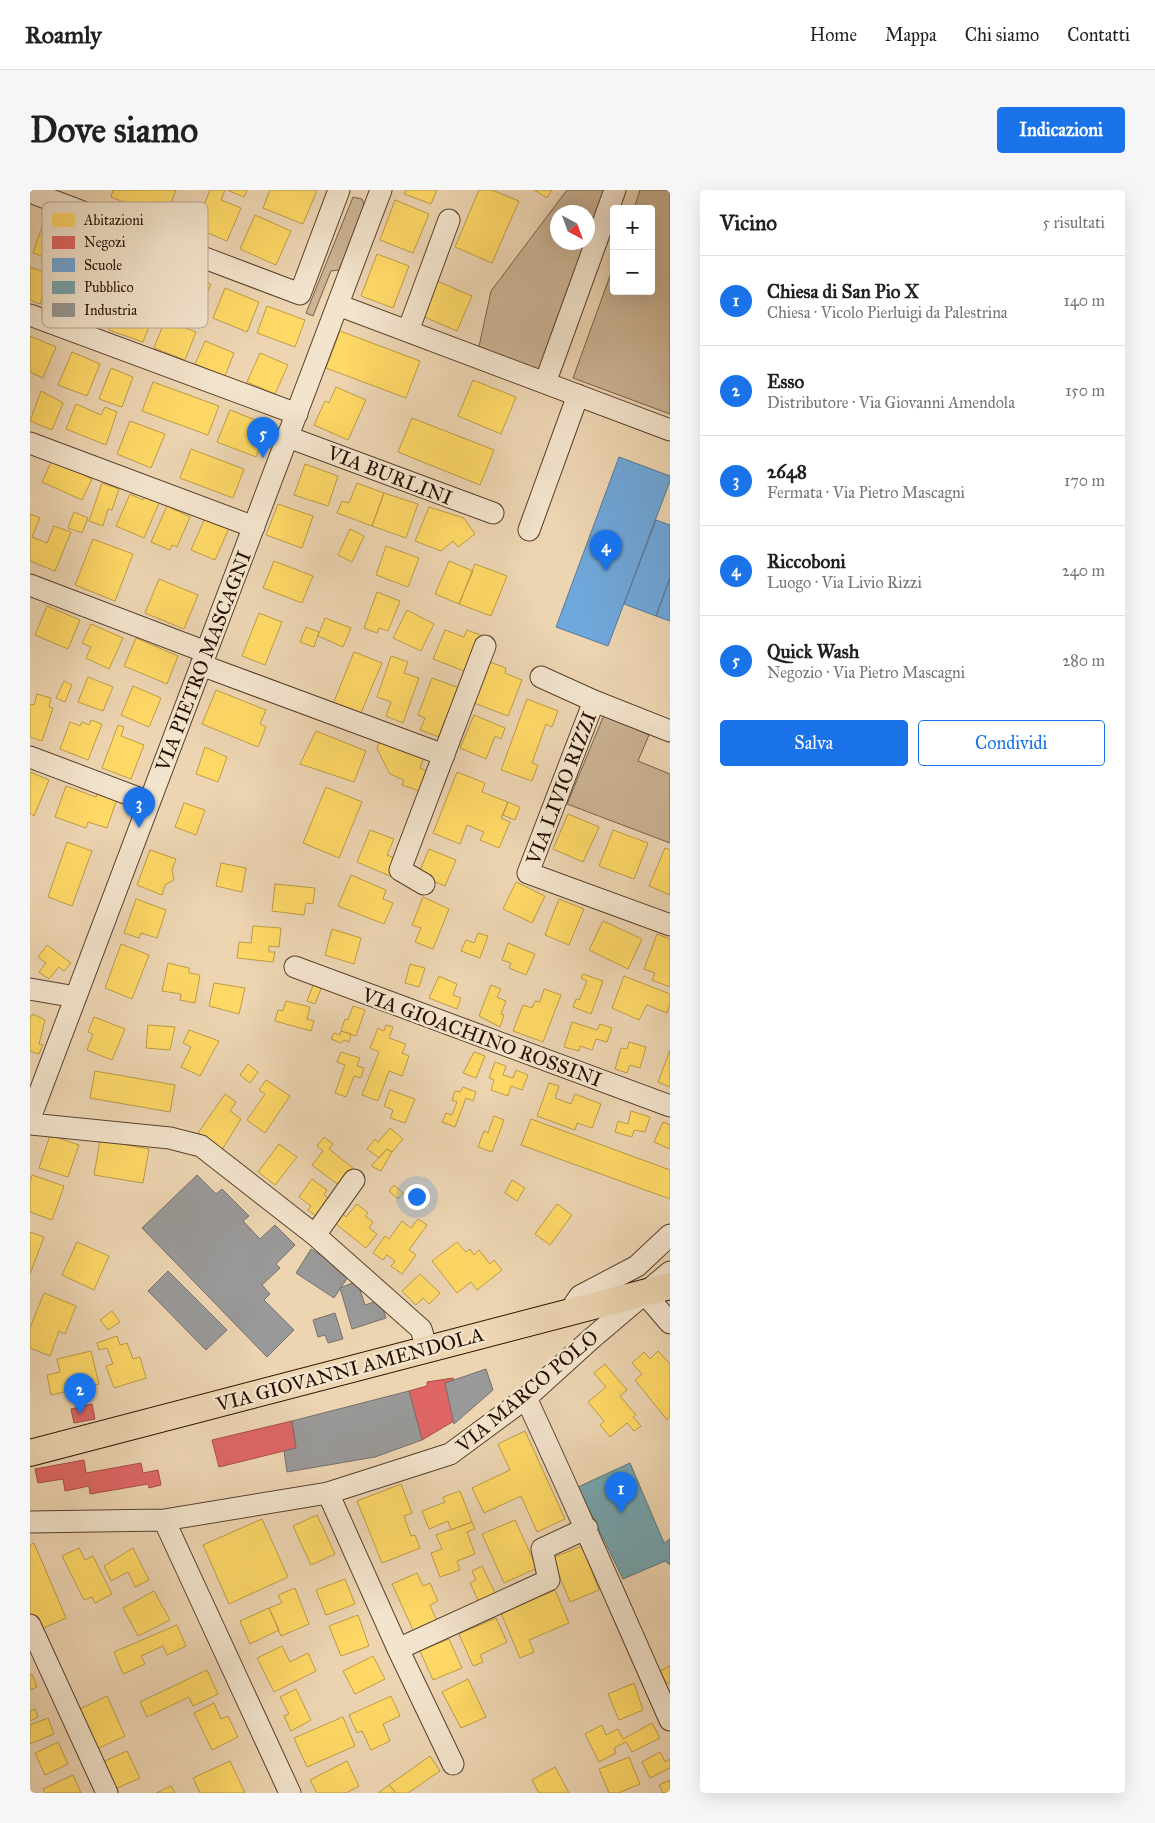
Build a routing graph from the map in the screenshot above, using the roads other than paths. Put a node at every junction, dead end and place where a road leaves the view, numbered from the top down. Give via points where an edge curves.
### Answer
1 (339, 190) edge
2 (615, 190) edge
3 (30, 192) edge
4 (375, 195) edge
5 (56, 202) edge
6 (450, 220) dead end
7 (208, 259) edge
8 (338, 305) junction
9 (30, 315) edge
10 (42, 319) edge
11 (65, 328) edge
12 (408, 331) junction
13 (545, 383) junction
14 (578, 395) junction
15 (297, 414) junction
16 (670, 430) edge
17 (288, 437) junction
18 (30, 443) edge
19 (493, 514) dead end
20 (254, 527) junction
21 (529, 530) dead end
22 (30, 585) edge
23 (485, 646) dead end
24 (204, 659) junction
25 (541, 678) dead end
26 (594, 702) junction
27 (670, 731) edge
28 (444, 755) junction
29 (30, 757) edge
30 (149, 802) junction
31 (424, 884) dead end
32 (670, 925) edge
33 (295, 967) dead end
34 (30, 989) edge
35 (76, 996) junction
36 (670, 1106) edge
37 (30, 1118) edge
38 (30, 1124) edge
39 (354, 1180) dead end
40 (315, 1235) junction
41 (670, 1235) edge
42 (670, 1272) edge
43 (670, 1286) edge
44 (645, 1294) junction
45 (576, 1310) junction
46 (670, 1323) edge
47 (427, 1349) junction
48 (526, 1398) junction
49 (30, 1453) edge
50 (328, 1493) junction
51 (164, 1520) junction
52 (30, 1522) edge
53 (587, 1528) junction
54 (30, 1625) edge
55 (398, 1649) junction
56 (670, 1720) edge
57 (453, 1764) dead end
58 (107, 1793) edge
59 (290, 1793) edge

1 - 7 street via 300,294
2 - 13 street
3 - 5 street
4 - 8 street, VIA PIETRO MASCAGNI
6 - 12 street
8 - 12 street
8 - 15 street, VIA PIETRO MASCAGNI
9 - 10 street
11 - 15 street
12 - 13 street
13 - 14 street
14 - 16 street
14 - 21 street
15 - 17 street, VIA PIETRO MASCAGNI
17 - 19 street, VIA BURLINI
17 - 20 street, VIA PIETRO MASCAGNI
18 - 20 street
20 - 24 street, VIA PIETRO MASCAGNI
22 - 24 street
23 - 28 street
24 - 28 street
24 - 30 street, VIA PIETRO MASCAGNI
25 - 26 street, VIA LIVIO RIZZI
26 - 27 street, VIA LIVIO RIZZI
26 - 32 street, VIA LIVIO RIZZI via 528,874
28 - 31 street via 400,870
29 - 30 street
30 - 35 street, VIA PIETRO MASCAGNI
33 - 36 street, VIA GIOACHINO ROSSINI
34 - 35 street
35 - 37 street, VIA PIETRO MASCAGNI
38 - 40 street via 170,1138 201,1146
39 - 40 street
40 - 47 street via 421,1329
41 - 45 street via 637,1266 580,1296 575,1303
42 - 44 street, VIA MARCO POLO
43 - 44 main road, VIA GIOVANNI AMENDOLA
44 - 45 main road, VIA GIOVANNI AMENDOLA
44 - 46 street
44 - 48 street, VIA MARCO POLO
45 - 47 main road, VIA GIOVANNI AMENDOLA
47 - 49 main road, VIA GIOVANNI AMENDOLA
48 - 50 street, VIA MARCO POLO via 450,1454
48 - 53 street
50 - 51 street, VIA MARCO POLO
50 - 55 street
51 - 52 street, VIA MARCO POLO
51 - 59 street
53 - 55 street via 542,1549 549,1580
53 - 56 street
54 - 58 street
55 - 57 street

